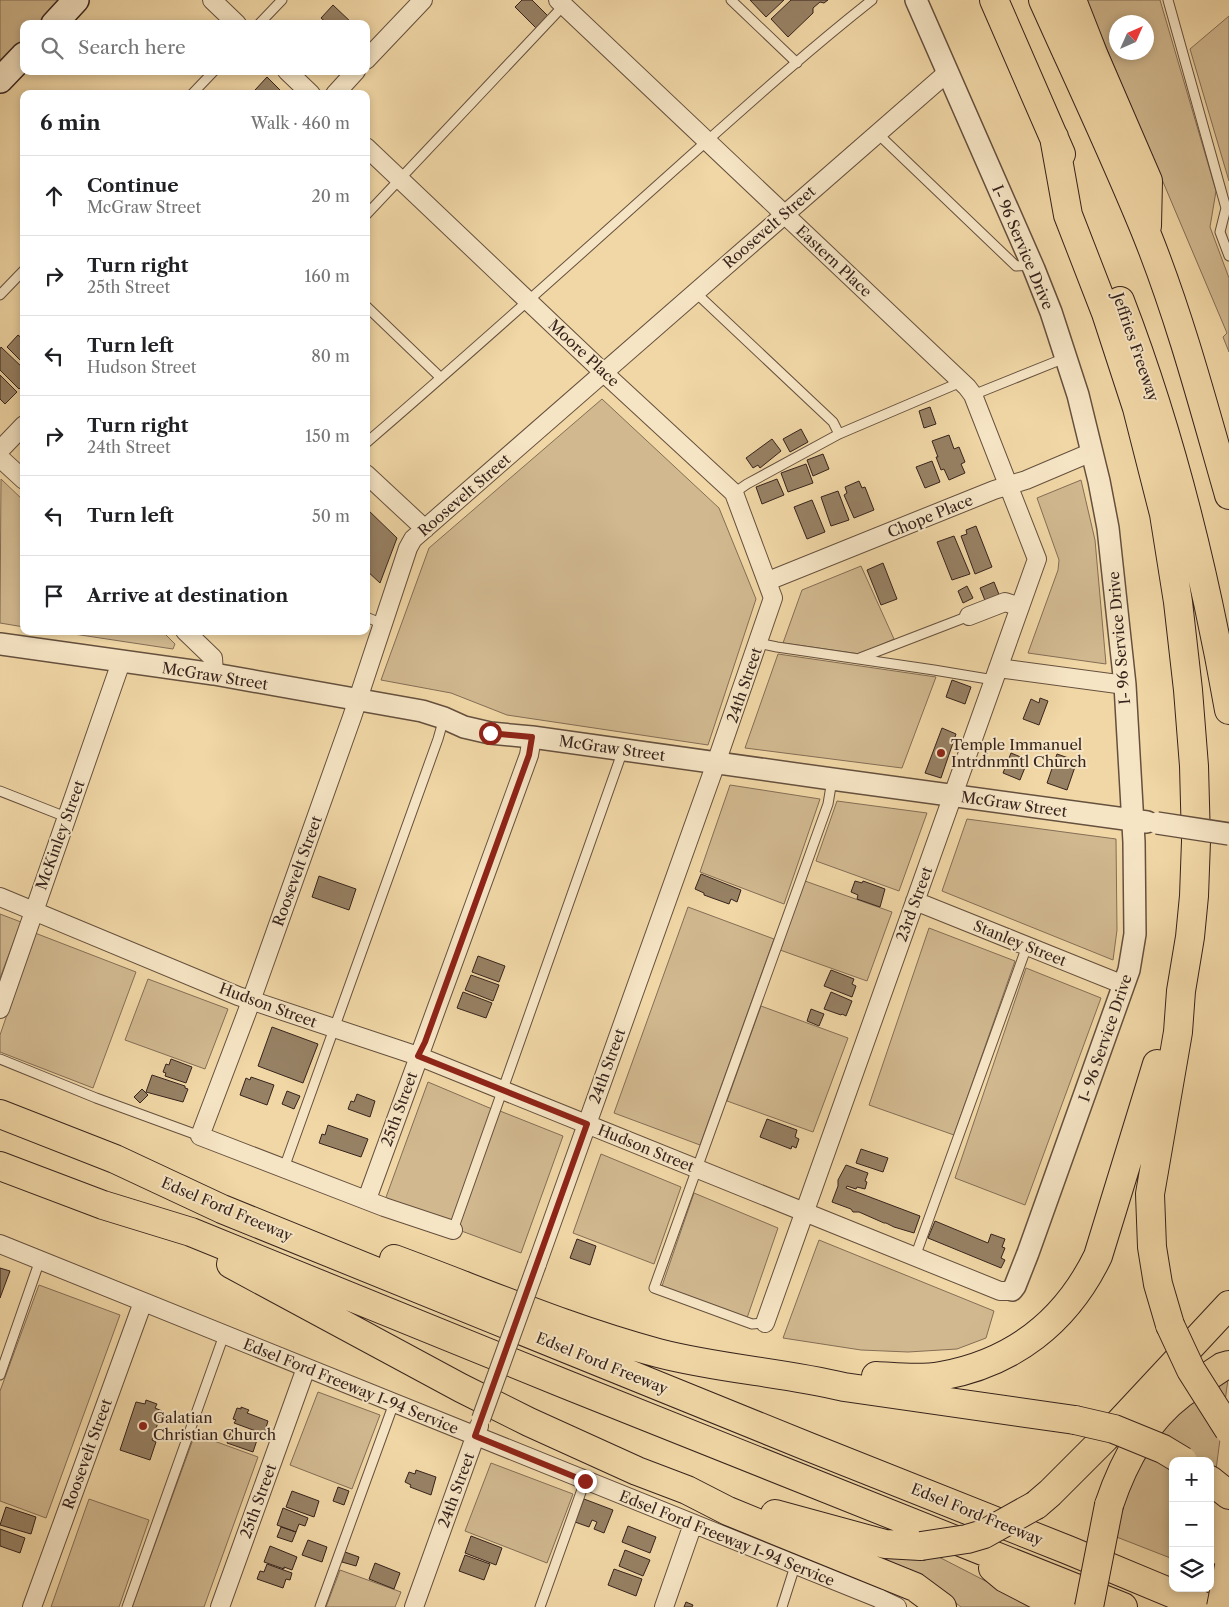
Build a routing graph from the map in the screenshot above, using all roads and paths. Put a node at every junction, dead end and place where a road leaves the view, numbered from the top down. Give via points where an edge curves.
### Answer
1 (76, 0) edge
2 (212, 0) edge
3 (282, 0) edge
4 (423, 0) edge
5 (730, 0) edge
6 (872, 0) edge
7 (916, 0) edge
8 (1043, 0) edge
9 (1072, 0) edge
10 (1168, 0) edge
11 (563, 2) edge
12 (994, 5) edge
13 (58, 20) edge
14 (233, 20) edge
15 (263, 20) edge
16 (370, 56) edge
17 (20, 59) edge
18 (797, 63) junction
19 (948, 72) junction
20 (210, 75) edge
21 (291, 75) edge
22 (352, 75) edge
23 (0, 80) edge
24 (196, 90) edge
25 (307, 90) edge
26 (338, 90) edge
27 (877, 134) junction
28 (1054, 137) junction
29 (707, 142) junction
30 (370, 151) edge
31 (400, 179) junction
32 (370, 211) edge
33 (784, 214) junction
34 (1147, 235) junction
35 (1229, 256) edge
36 (1032, 265) junction
37 (20, 274) edge
38 (695, 292) junction
39 (0, 295) edge
40 (528, 301) junction
41 (370, 310) edge
42 (1066, 358) junction
43 (604, 373) junction
44 (441, 378) junction
45 (1198, 385) junction
46 (967, 388) junction
47 (20, 429) edge
48 (839, 434) junction
49 (1229, 438) edge
50 (370, 439) edge
51 (0, 450) edge
52 (1092, 452) junction
53 (0, 458) edge
54 (20, 476) edge
55 (370, 478) edge
56 (1008, 486) junction
57 (734, 493) junction
58 (1229, 495) edge
59 (425, 529) junction
60 (768, 581) junction
61 (1020, 607) junction
62 (969, 616) joint
63 (370, 619) edge
64 (383, 624) junction
65 (189, 635) edge
66 (758, 643) junction
67 (0, 644) edge
68 (859, 658) junction
69 (121, 662) junction
70 (214, 674) junction
71 (996, 674) junction
72 (1125, 685) junction
73 (358, 700) junction
74 (1229, 710) edge
75 (444, 718) junction
76 (532, 737) junction
77 (623, 750) junction
78 (716, 763) junction
79 (832, 780) junction
80 (0, 791) edge
81 (953, 796) junction
82 (66, 817) junction
83 (1133, 820) junction
84 (1229, 834) edge
85 (0, 898) edge
86 (916, 901) junction
87 (33, 910) junction
88 (1027, 946) junction
89 (1124, 985) junction
90 (1181, 991) junction
91 (250, 1000) junction
92 (0, 1009) edge
93 (333, 1028) junction
94 (418, 1056) junction
95 (0, 1059) edge
96 (502, 1090) junction
97 (0, 1105) edge
98 (0, 1114) edge
99 (587, 1124) junction
100 (200, 1136) junction
101 (115, 1159) junction
102 (0, 1166) edge
103 (284, 1168) junction
104 (697, 1169) junction
105 (367, 1199) junction
106 (222, 1209) junction
107 (804, 1212) junction
108 (453, 1230) joint
109 (192, 1232) junction
110 (0, 1244) edge
111 (914, 1257) junction
112 (40, 1260) junction
113 (1012, 1290) joint
114 (143, 1302) junction
115 (1229, 1304) edge
116 (765, 1323) joint
117 (224, 1334) junction
118 (1229, 1365) edge
119 (306, 1368) junction
120 (0, 1374) edge
121 (808, 1378) junction
122 (394, 1403) junction
123 (1229, 1430) edge
124 (475, 1436) junction
125 (1176, 1457) edge
126 (585, 1481) junction
127 (1214, 1483) edge
128 (687, 1490) junction
129 (1229, 1496) edge
130 (693, 1524) junction
131 (961, 1542) junction
132 (1068, 1550) junction
133 (795, 1566) junction
134 (1229, 1566) edge
135 (1169, 1575) edge
136 (1214, 1588) edge
137 (1229, 1594) edge
138 (32, 1607) edge
139 (127, 1607) edge
140 (220, 1607) edge
141 (320, 1607) edge
142 (414, 1607) edge
143 (540, 1607) edge
144 (664, 1607) edge
145 (782, 1607) edge
146 (897, 1607) edge
147 (942, 1607) edge
148 (1061, 1607) edge
149 (1089, 1607) edge
150 (1123, 1607) edge
151 (1205, 1607) edge
152 (1221, 1607) edge

1 - 13 main road
2 - 14 street
3 - 15 lane
4 - 16 street
5 - 18 lane
6 - 18 lane
7 - 19 street, I- 96 Service Drive
8 - 34 highway
9 - 34 highway via 1148,181
10 - 35 lane via 1226,208 1220,232
11 - 29 street, Eastern Place
11 - 31 lane
12 - 28 highway, Jeffries Freeway
17 - 23 main road
18 - 29 lane
19 - 27 street, Roosevelt Street
19 - 36 street, I- 96 Service Drive
20 - 24 lane
21 - 25 street
22 - 26 street
27 - 33 street, Roosevelt Street
27 - 36 lane via 1016,266
28 - 74 highway, Jeffries Freeway via 1140,351 1195,550
28 - 90 highway via 1068,215 1106,313 1137,408 1164,514 1178,602 1194,766 1196,841 1190,937
29 - 33 street, Eastern Place
29 - 40 lane
30 - 31 street, Moore Place
31 - 32 lane
31 - 40 street, Moore Place
33 - 38 street, Roosevelt Street
33 - 46 street, Eastern Place
34 - 45 highway
36 - 42 street, I- 96 Service Drive
37 - 39 lane
38 - 43 street, Roosevelt Street
38 - 48 lane via 833,422
40 - 43 street, Moore Place
40 - 44 lane
41 - 44 lane
42 - 46 lane
42 - 52 street, I- 96 Service Drive
43 - 57 street, Moore Place
43 - 59 street, Roosevelt Street
44 - 50 lane
45 - 49 highway
45 - 58 highway
46 - 48 lane
46 - 56 street, Eastern Place
47 - 51 street
48 - 57 lane
52 - 56 street, Chope Place
52 - 72 street, I- 96 Service Drive via 1108,528
53 - 54 street
55 - 59 street
56 - 60 street, Chope Place
56 - 61 street, 23rd Street via 1037,559
57 - 60 street, Moore Place
59 - 64 street, Roosevelt Street via 408,548
60 - 66 street, 24th Street via 773,598
61 - 62 street via 1005,602
61 - 71 street, 23rd Street
62 - 68 lane
63 - 64 lane
64 - 73 street, Roosevelt Street
65 - 70 street via 214,658
66 - 68 lane
66 - 78 street, 24th Street
67 - 69 street, McGraw Street
68 - 71 lane
69 - 70 street, McGraw Street
69 - 82 street, McKinley Street
70 - 73 street, McGraw Street
71 - 72 street
71 - 81 street, 23rd Street
72 - 83 street, I- 96 Service Drive
73 - 75 street, McGraw Street
73 - 91 street, Roosevelt Street
75 - 76 street, McGraw Street via 490,733
75 - 93 lane
76 - 77 street, McGraw Street
76 - 94 street, 25th Street
77 - 78 street, McGraw Street
77 - 96 lane
78 - 79 street, McGraw Street
78 - 99 street, 24th Street
79 - 81 street, McGraw Street
79 - 104 lane via 828,804
80 - 82 lane
81 - 83 street, McGraw Street
81 - 86 street, 23rd Street
82 - 87 street, McKinley Street
83 - 84 street, McGraw Street, bridge
83 - 89 street, I- 96 Service Drive via 1135,934
85 - 87 street, Hudson Street
86 - 88 street, Stanley Street
86 - 107 street, 23rd Street
87 - 91 street, Hudson Street via 48,919
87 - 92 street, McKinley Street
88 - 89 street, Stanley Street
88 - 111 lane
89 - 113 street, I- 96 Service Drive
90 - 121 highway via 1105,1237 1088,1277 1066,1308 1012,1351 961,1371 910,1378 849,1374
90 - 123 highway, bridge via 1178,1032 1150,1194 1152,1247 1170,1325 1191,1370
91 - 93 street, Hudson Street
91 - 100 street, Roosevelt Street
93 - 94 street, Hudson Street
93 - 103 lane
94 - 96 street, Hudson Street
94 - 105 street, 25th Street
95 - 100 lane
96 - 99 street, Hudson Street
96 - 108 lane
97 - 101 highway
98 - 101 highway, Edsel Ford Freeway
99 - 104 street, Hudson Street
99 - 124 street, 24th Street, bridge
100 - 103 street
101 - 106 highway, Edsel Ford Freeway
102 - 109 highway via 103,1205
103 - 105 street
104 - 107 street, Hudson Street
104 - 116 lane via 654,1288 752,1324
105 - 108 street
106 - 121 highway via 325,1234 655,1352
106 - 132 highway, Edsel Ford Freeway
107 - 111 street, Hudson Street
107 - 116 street, 23rd Street
109 - 128 highway via 222,1260 461,1388 636,1472
109 - 131 highway
110 - 112 street, Edsel Ford Freeway I-94 Service
111 - 113 street, Hudson Street via 1000,1291
112 - 114 street, Edsel Ford Freeway I-94 Service
112 - 120 lane
114 - 117 street, Edsel Ford Freeway I-94 Service
114 - 138 street, Roosevelt Street
115 - 128 highway, bridge via 1050,1493 1036,1505 984,1534 921,1546 885,1544
117 - 119 street, Edsel Ford Freeway I-94 Service
117 - 139 lane
118 - 149 highway, bridge via 1180,1395 1154,1420 1126,1461 1109,1505
119 - 122 street, Edsel Ford Freeway I-94 Service
119 - 140 street, 25th Street
121 - 125 highway, bridge via 844,1387 1075,1420 1114,1429
122 - 124 street, Edsel Ford Freeway I-94 Service
122 - 141 lane
124 - 126 street, Edsel Ford Freeway I-94 Service
124 - 142 street, 24th Street
126 - 130 street, Edsel Ford Freeway I-94 Service
126 - 143 lane
127 - 129 highway
128 - 147 highway via 728,1511 914,1587
130 - 133 street, Edsel Ford Freeway I-94 Service
130 - 144 street
131 - 148 highway via 1005,1578
131 - 150 highway
132 - 135 highway
132 - 151 highway, Edsel Ford Freeway
133 - 145 lane
133 - 146 street, Edsel Ford Freeway I-94 Service
134 - 152 highway, bridge
136 - 137 highway

